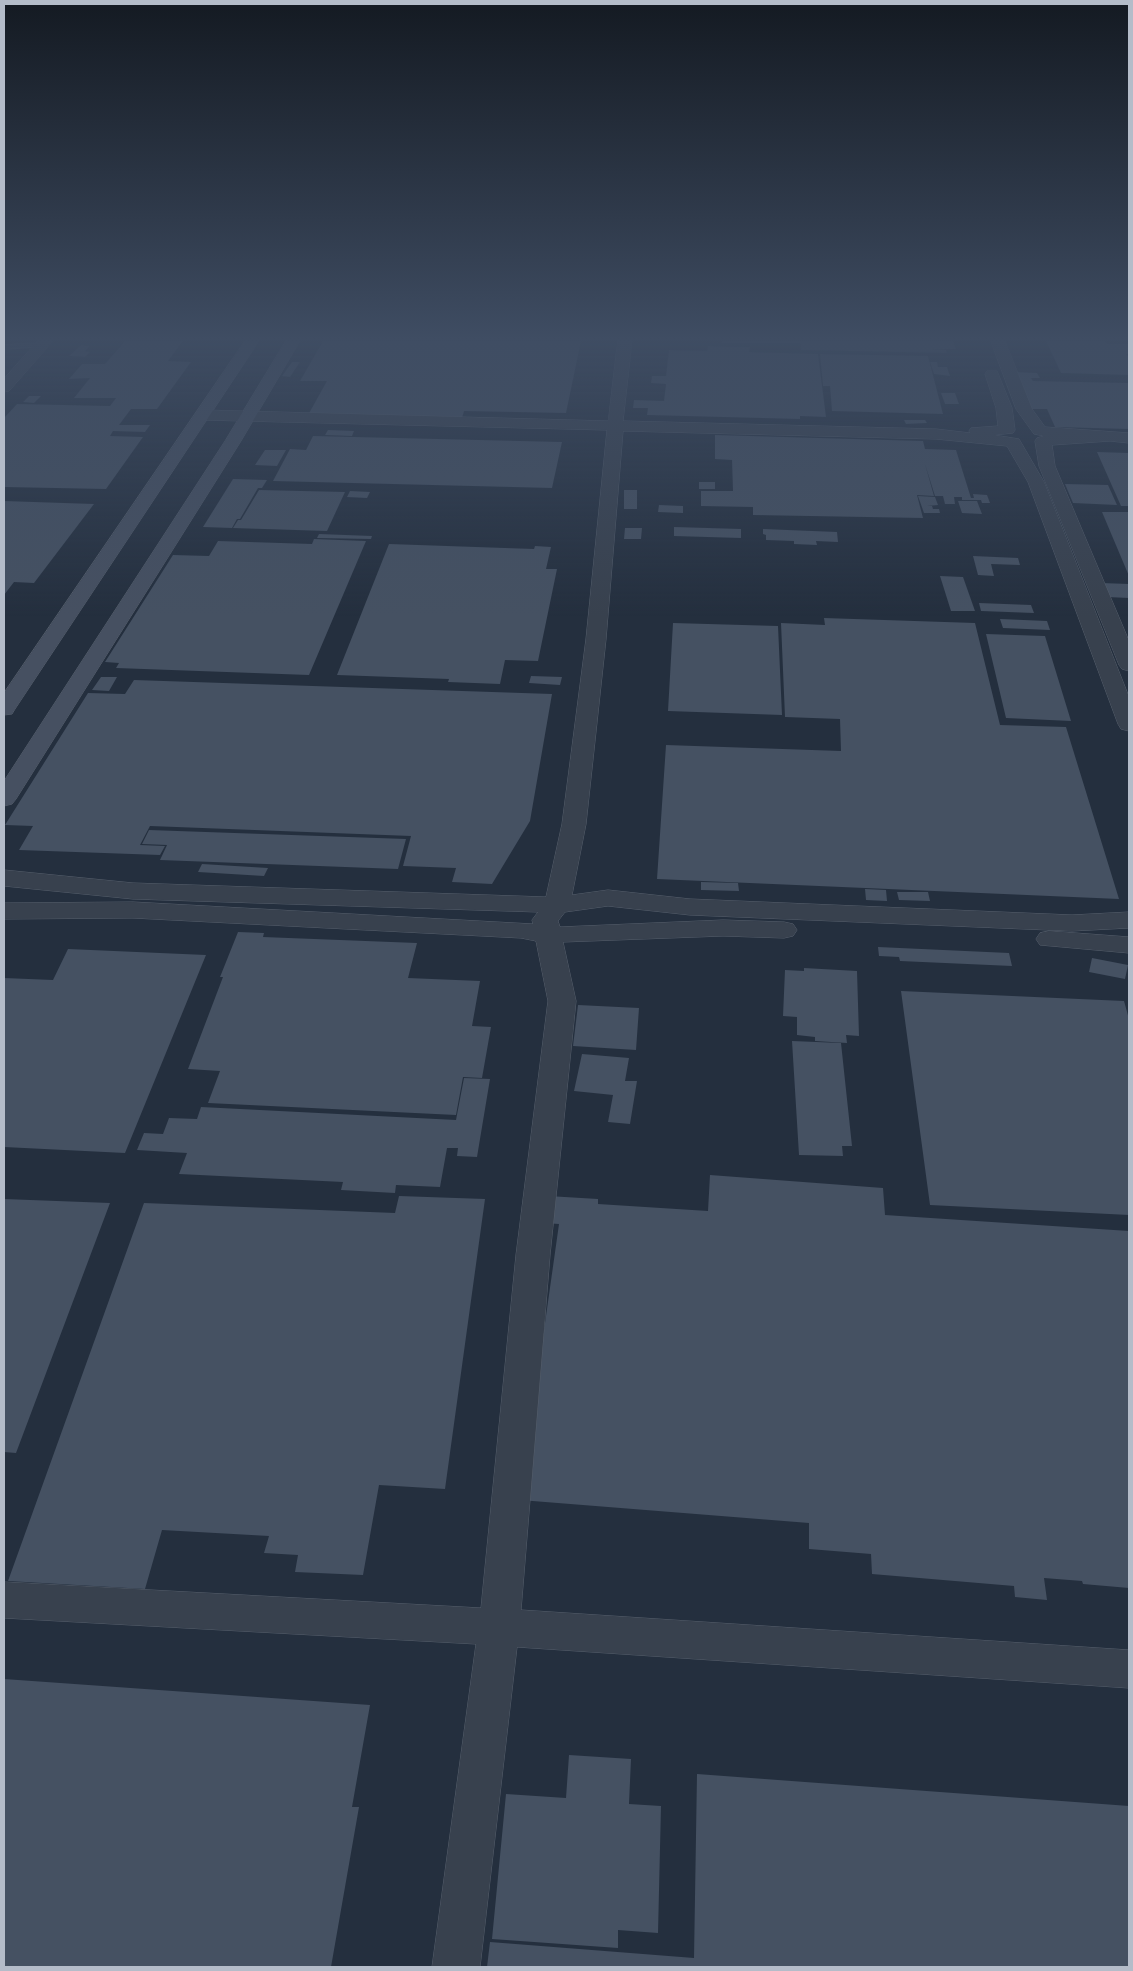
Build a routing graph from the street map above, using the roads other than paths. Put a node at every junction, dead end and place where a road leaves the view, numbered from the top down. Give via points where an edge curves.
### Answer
1 (190, 433) edge
2 (237, 433) edge
3 (614, 433) edge
4 (895, 433) edge
5 (1009, 433) edge
6 (1040, 433) edge
7 (1010, 436) junction
8 (1042, 436) junction
9 (1129, 438) edge
10 (1048, 513) junction
11 (1068, 514) junction
12 (1074, 582) junction
13 (1096, 582) junction
14 (1129, 665) edge
15 (1122, 689) edge
16 (4, 709) edge
17 (1129, 724) edge
18 (4, 799) edge
19 (4, 878) edge
20 (556, 905) junction
21 (4, 911) edge
22 (1129, 920) edge
23 (549, 935) junction
24 (1129, 945) edge
25 (4, 1600) edge
26 (499, 1627) junction
27 (1129, 1669) edge
28 (456, 1967) edge

1 - 16 street
2 - 18 street
3 - 20 street via 596,639 574,824
4 - 7 street
5 - 7 street
6 - 8 street
7 - 8 street via 1028,444
7 - 10 street via 1036,482
8 - 9 street
8 - 11 street via 1047,466
10 - 11 street
10 - 12 street
11 - 13 street
12 - 13 street
12 - 15 street
13 - 14 street
15 - 17 street
19 - 20 street via 133,891
20 - 22 street via 608,898 720,909 1072,923
20 - 23 street via 546,920
21 - 23 street via 133,910 521,930
23 - 24 street via 723,928 1078,940
23 - 26 street via 562,1001 533,1255
25 - 26 street
26 - 27 street
26 - 28 street

